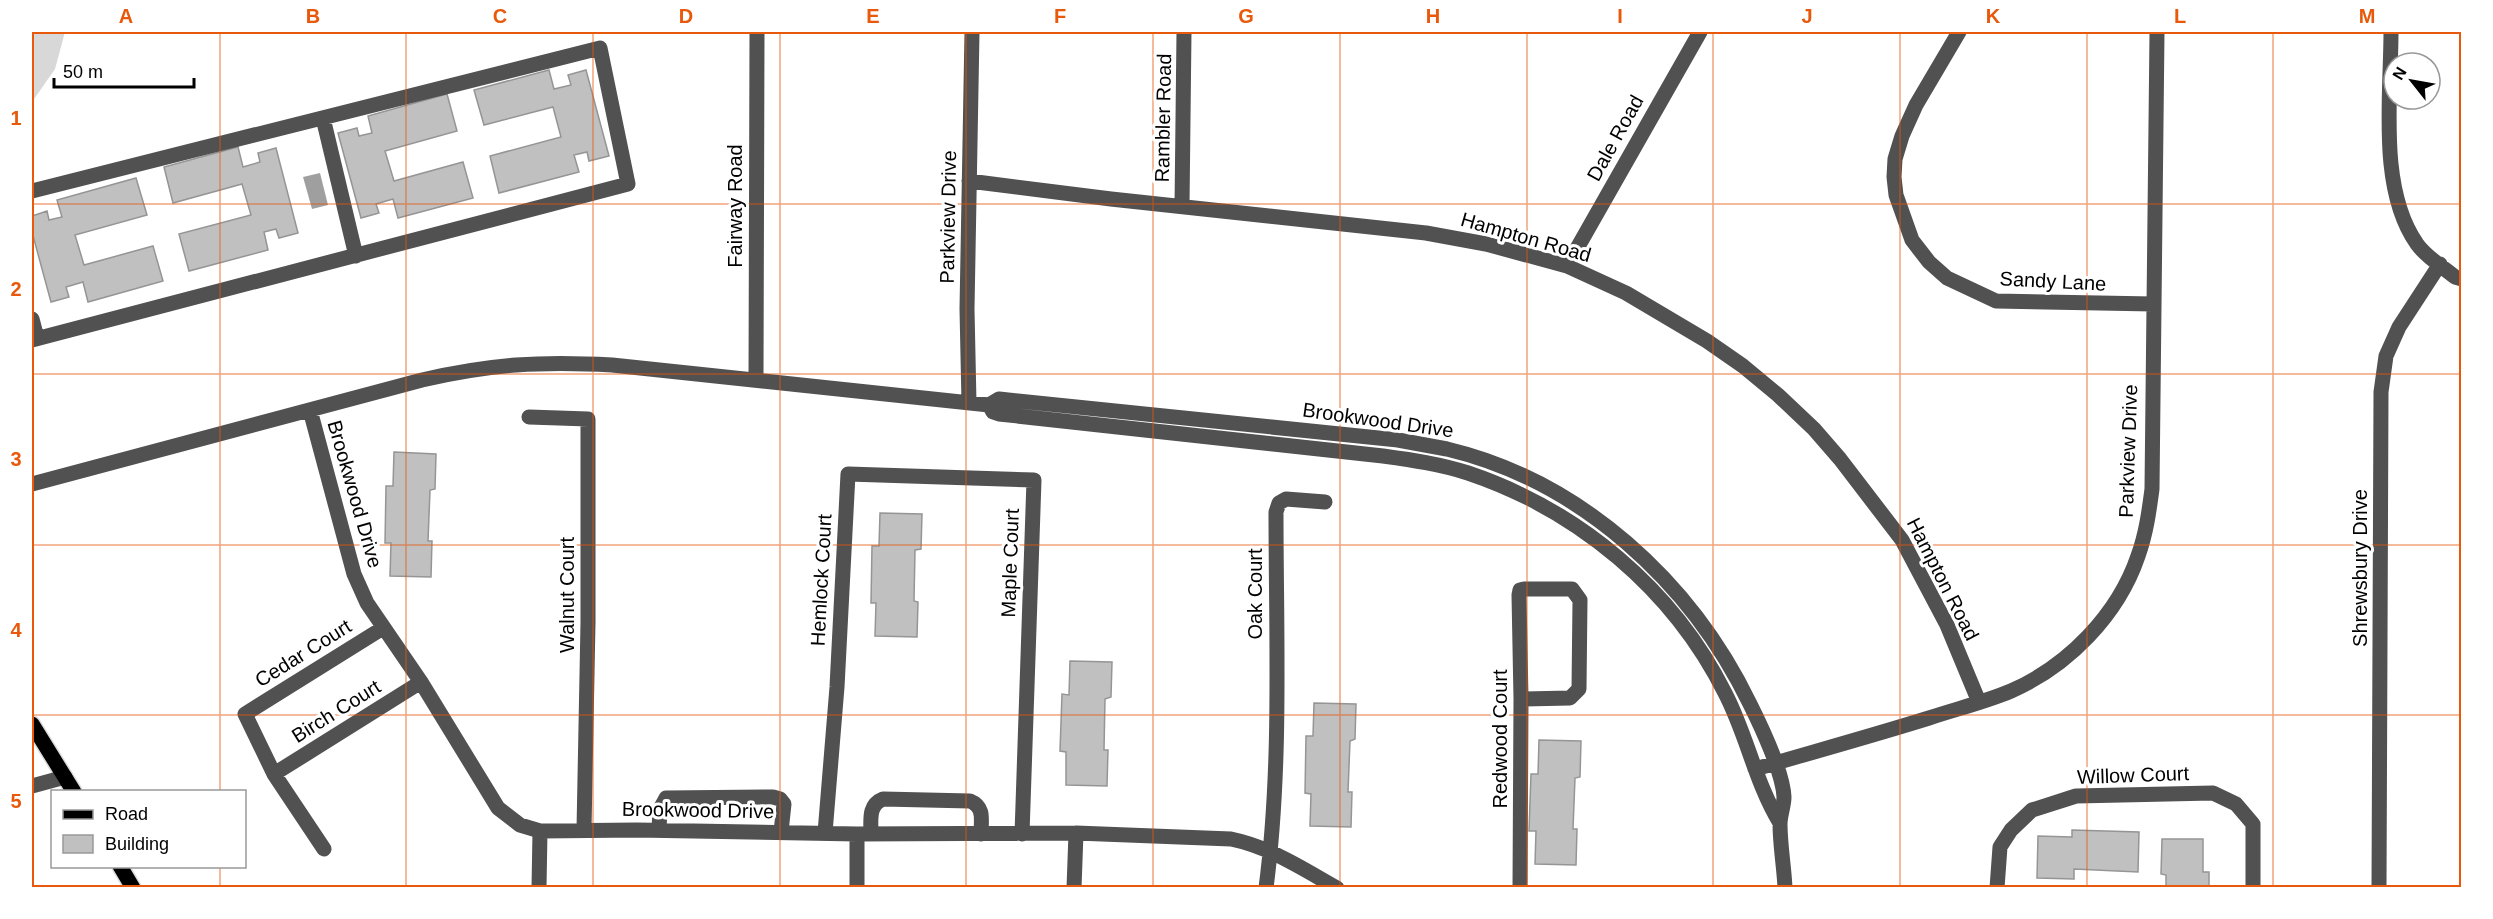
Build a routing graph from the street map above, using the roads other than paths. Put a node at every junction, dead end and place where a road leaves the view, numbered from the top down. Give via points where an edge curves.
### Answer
1 (757, 32) edge
2 (972, 32) edge
3 (1184, 32) edge
4 (1700, 32) edge
5 (1959, 32) edge
6 (2157, 32) edge
7 (2391, 32) edge
8 (323, 118) junction
9 (969, 181) junction
10 (32, 191) edge
11 (1182, 206) junction
12 (356, 256) junction
13 (2440, 264) junction
14 (1567, 266) junction
15 (2462, 279) edge
16 (2153, 304) junction
17 (32, 319) edge
18 (34, 339) edge
19 (756, 380) junction
20 (969, 403) junction
21 (989, 405) junction
22 (310, 410) junction
23 (529, 417) dead end
24 (848, 474) joint
25 (32, 484) edge
26 (1325, 502) dead end
27 (383, 628) junction
28 (421, 682) junction
29 (1521, 699) junction
30 (1980, 702) junction
31 (32, 724) edge
32 (1775, 763) junction
33 (1755, 769) junction
34 (274, 774) junction
35 (65, 777) junction
36 (32, 786) edge
37 (73, 790) edge
38 (1780, 823) junction
39 (584, 830) junction
40 (659, 830) junction
41 (540, 831) junction
42 (781, 832) junction
43 (825, 833) junction
44 (1076, 833) junction
45 (864, 834) junction
46 (981, 834) junction
47 (1022, 834) junction
48 (324, 849) dead end
49 (1271, 851) junction
50 (121, 868) edge
51 (133, 888) edge
52 (539, 888) edge
53 (857, 888) edge
54 (1074, 888) edge
55 (1266, 888) edge
56 (1337, 888) edge
57 (1520, 888) edge
58 (1785, 888) edge
59 (1997, 888) edge
60 (2253, 888) edge
61 (2379, 888) edge

1 - 19 street, Fairway Road
2 - 9 street, Parkview Drive
3 - 11 street, Rambler Road
4 - 14 street, Dale Road
5 - 16 street, Sandy Lane via 1916,105 1895,159 1896,195 1912,240 1947,278 1996,301
6 - 16 street, Parkview Drive
7 - 13 street via 2390,170 2402,220 2418,246
8 - 10 street
8 - 12 street
8 - 12 street via 600,48 628,184
9 - 11 street, Hampton Road
9 - 20 street, Parkview Drive
11 - 14 street, Hampton Road via 1426,233
12 - 18 street
13 - 15 street
13 - 61 street, Shrewsbury Drive via 2399,327 2386,356 2382,392
14 - 30 street, Hampton Road via 1626,294 1707,341 1769,388 1814,429 1902,540 1947,625
16 - 30 street, Parkview Drive via 2152,489 2138,558 2110,611 2066,658 2012,691
17 - 18 street
19 - 20 street, Brookwood Drive
19 - 22 street, Brookwood Drive via 612,364 516,363 460,371
20 - 21 street, Brookwood Drive
21 - 32 street, Brookwood Drive via 999,399 1398,440 1448,449 1518,475 1600,521 1644,558 1689,605 1738,679
21 - 33 street, Brookwood Drive via 999,414 1393,457 1435,464 1504,487 1584,531 1633,570 1666,605 1712,668
22 - 25 street, Brookwood Drive
22 - 27 street, Brookwood Drive via 354,574
23 - 39 street, Walnut Court via 588,419
24 - 43 street, Hemlock Court
24 - 47 street, Maple Court via 1034,480
26 - 49 street, Oak Court via 1286,499 1279,503 1276,512
27 - 28 street, Brookwood Drive
27 - 34 street, Cedar Court via 245,714
28 - 34 street, Birch Court
28 - 41 street, Brookwood Drive via 498,808 520,825
29 - 29 street, Redwood Court via 1520,590 1572,590 1580,600 1576,694 1570,698
29 - 57 street, Redwood Court
30 - 32 street, Parkview Drive
31 - 35 main road
32 - 33 street, Parkview Drive
32 - 38 street, Brookwood Drive via 1784,796
33 - 38 street, Brookwood Drive
34 - 48 street
35 - 36 street
35 - 37 main road
38 - 58 street, Brookwood Drive
39 - 40 street, Brookwood Drive
39 - 41 street, Brookwood Drive
40 - 42 street, Brookwood Drive
40 - 42 street via 660,809 666,798 773,797 783,804
41 - 52 street
42 - 43 street, Brookwood Drive
43 - 45 street, Brookwood Drive
44 - 47 street, Brookwood Drive
44 - 49 street, Brookwood Drive via 1231,839
44 - 54 street
45 - 46 street, Brookwood Drive
45 - 46 street via 872,808 883,799 970,801 982,810
45 - 53 street
46 - 47 street, Brookwood Drive
49 - 55 street
49 - 56 street, Brookwood Drive
50 - 51 main road
59 - 60 street, Willow Court via 2000,847 2031,810 2076,796 2213,793 2236,804 2253,824

